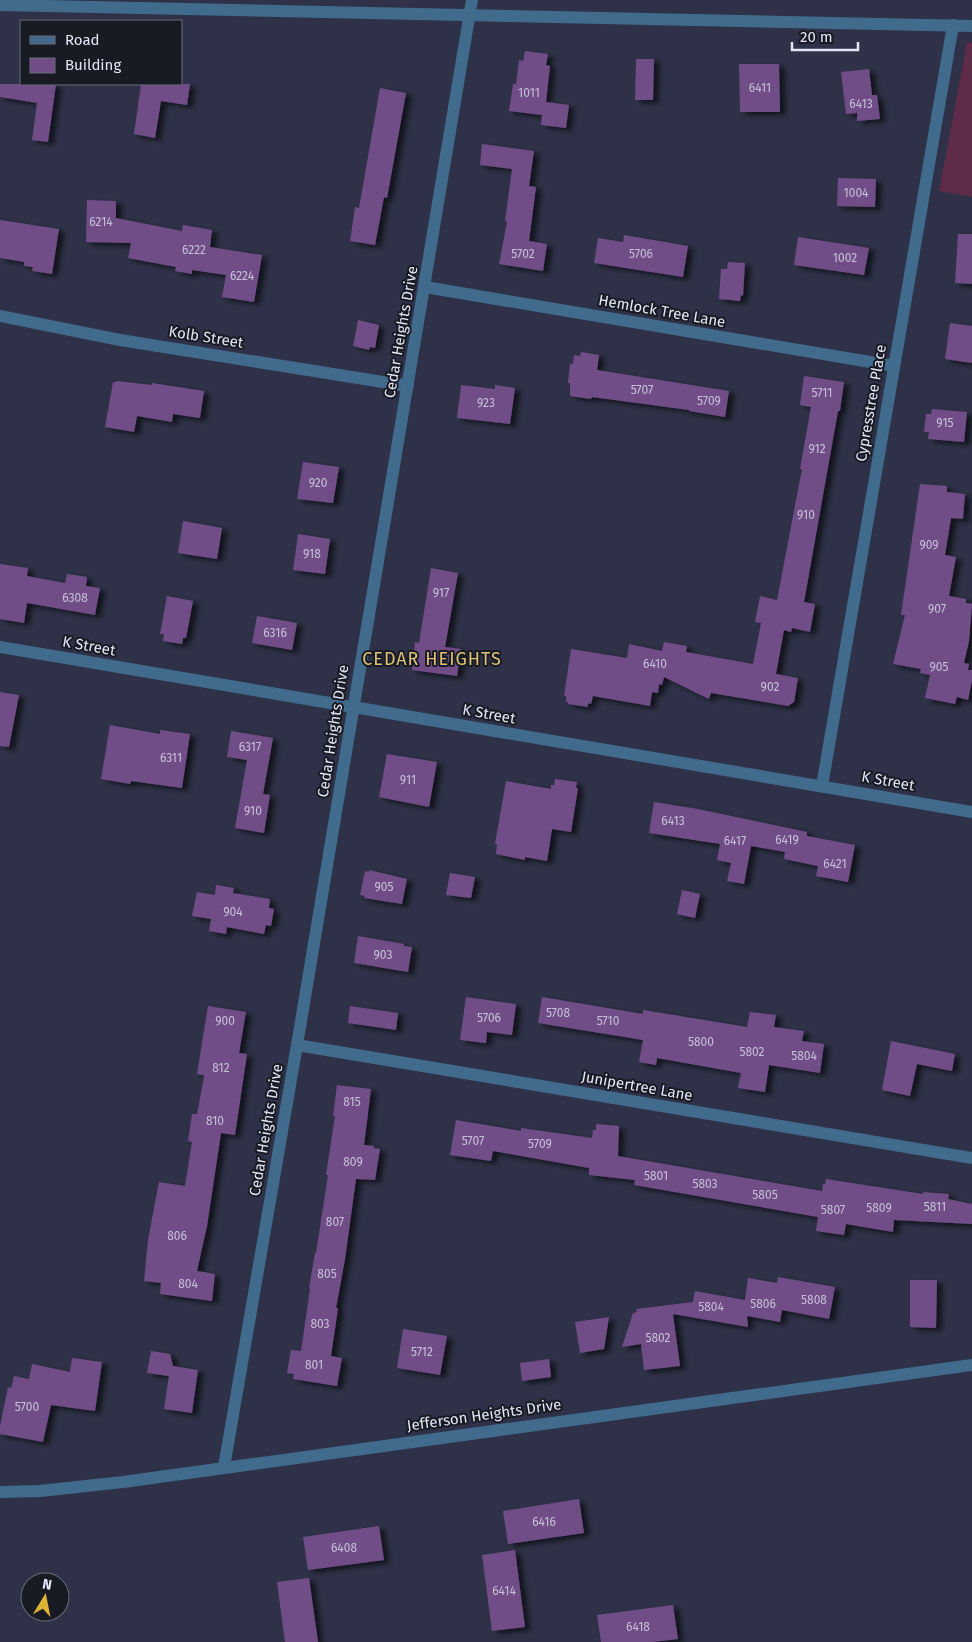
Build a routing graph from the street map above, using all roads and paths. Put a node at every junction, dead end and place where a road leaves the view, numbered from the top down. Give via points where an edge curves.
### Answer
1 (472, 0) edge
2 (0, 5) edge
3 (470, 15) junction
4 (953, 25) junction
5 (972, 26) edge
6 (425, 287) junction
7 (0, 316) edge
8 (894, 366) junction
9 (408, 386) junction
10 (0, 647) edge
11 (353, 708) junction
12 (822, 786) junction
13 (972, 812) edge
14 (297, 1045) junction
15 (972, 1158) edge
16 (972, 1365) edge
17 (224, 1467) junction
18 (0, 1492) edge

1 - 3 street, Cedar Heights Drive
2 - 3 street
3 - 4 street
3 - 6 street, Cedar Heights Drive
4 - 5 street
4 - 8 street, Cypresstree Place
6 - 8 street, Hemlock Tree Lane
6 - 9 street, Cedar Heights Drive
7 - 9 street, Kolb Street via 120,340
8 - 12 street, Cypresstree Place
9 - 11 street, Cedar Heights Drive
10 - 11 street, K Street
11 - 12 street, K Street
11 - 14 street, Cedar Heights Drive
12 - 13 street, K Street
14 - 15 street, Junipertree Lane
14 - 17 street, Cedar Heights Drive
16 - 17 street, Jefferson Heights Drive
17 - 18 street, Jefferson Heights Drive via 123,1482

